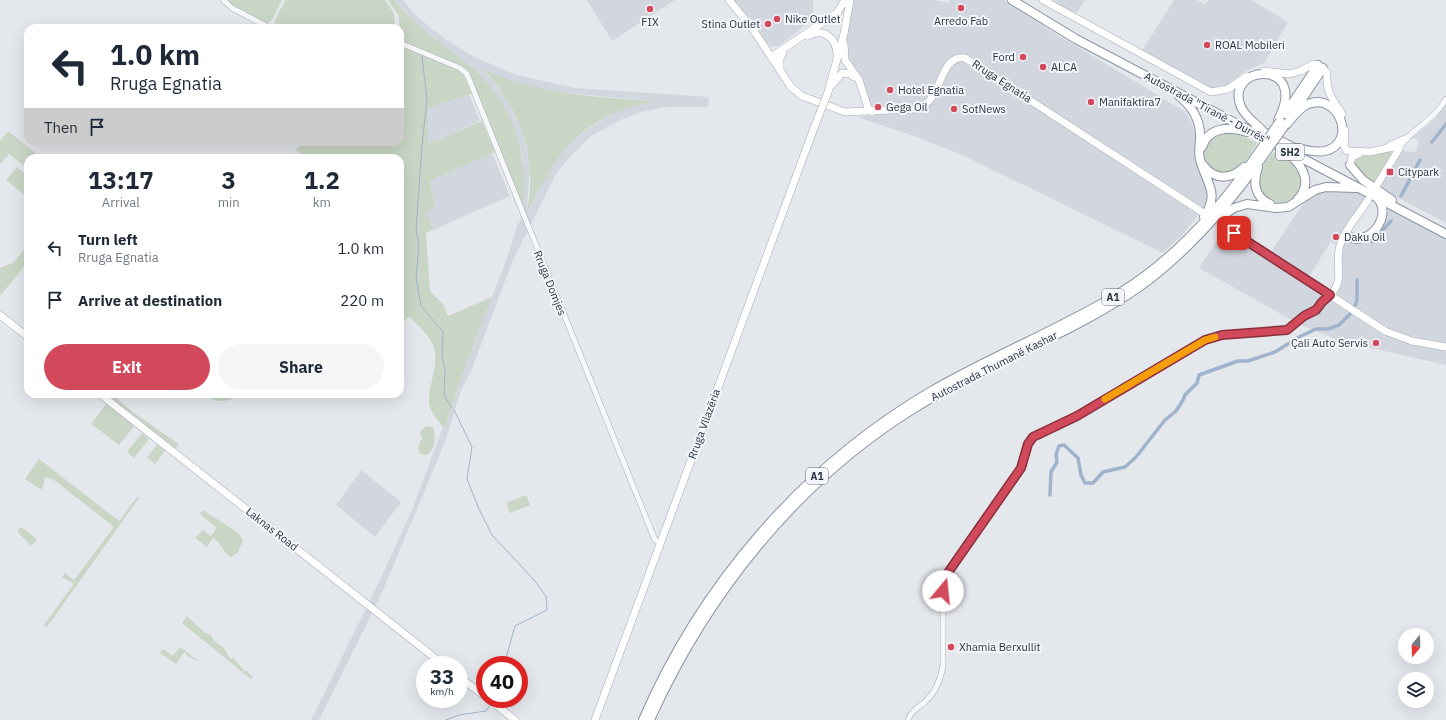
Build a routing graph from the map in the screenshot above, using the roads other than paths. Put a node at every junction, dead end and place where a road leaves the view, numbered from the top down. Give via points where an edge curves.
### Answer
1 (223, 0) edge
2 (729, 0) edge
3 (845, 0) edge
4 (850, 0) edge
5 (1012, 0) edge
6 (1020, 0) edge
7 (1043, 0) edge
8 (262, 24) edge
9 (844, 34) junction
10 (404, 44) edge
11 (765, 48) junction
12 (782, 52) junction
13 (772, 59) junction
14 (836, 62) junction
15 (1320, 67) junction
16 (780, 70) junction
17 (1135, 70) junction
18 (828, 90) junction
19 (1446, 99) edge
20 (865, 102) junction
21 (851, 112) junction
22 (869, 112) junction
23 (1282, 123) junction
24 (1267, 139) junction
25 (1405, 139) junction
26 (1344, 146) junction
27 (1292, 147) junction
28 (1281, 148) junction
29 (1384, 148) junction
30 (1399, 149) junction
31 (1365, 152) junction
32 (1258, 158) junction
33 (1395, 158) junction
34 (1350, 165) junction
35 (1377, 185) dead end
36 (1370, 196) junction
37 (1395, 202) junction
38 (1202, 212) dead end
39 (1223, 226) dead end
40 (1446, 229) edge
41 (1446, 234) edge
42 (1346, 235) junction
43 (1166, 262) junction
44 (1157, 269) junction
45 (1330, 295) junction
46 (0, 315) edge
47 (24, 334) edge
48 (1446, 347) edge
49 (105, 398) edge
50 (661, 543) junction
51 (433, 656) edge
52 (500, 708) edge
53 (515, 720) edge
54 (595, 720) edge
55 (643, 720) edge
56 (650, 720) edge
57 (908, 720) edge

1 - 8 street via 232,8
2 - 11 main road, Rruga Egnatia
3 - 12 main road via 837,12
4 - 9 main road
5 - 17 highway, Autostrada "Tiranë - Durrës" / SH2 via 1053,26
6 - 24 highway, Autostrada "Tiranë - Durrës" / SH2 via 1078,35
7 - 15 main road via 1211,92 1228,89 1259,71 1290,74 1300,72 1311,65
9 - 14 main road, Rruga Vllazëria
9 - 20 main road via 845,60 859,80
10 - 50 street, Rruga Domjes via 460,68 467,74 655,540
11 - 12 main road
11 - 13 main road, Rruga Egnatia
12 - 13 main road
12 - 14 main road via 811,34 820,32 830,36 834,41
12 - 16 main road
13 - 16 main road, Rruga Egnatia
14 - 18 main road, Rruga Vllazëria
15 - 23 highway
15 - 26 main road via 1327,73 1330,95 1344,121
16 - 21 main road, Rruga Egnatia via 791,87 802,96 838,110
17 - 24 highway, Autostrada "Tiranë - Durrës" / SH2
17 - 43 highway via 1180,97 1195,114 1200,128 1200,161 1211,191 1211,202 1206,215
18 - 20 main road via 840,75 850,74 862,91
18 - 50 main road, Rruga Vllazëria, bridge
19 - 25 street via 1432,118
20 - 21 main road
20 - 22 main road
21 - 22 main road, Rruga Egnatia
22 - 38 main road, Rruga Egnatia via 907,111 923,106 933,97 951,62 959,57 965,58
23 - 24 highway, bridge
23 - 24 highway via 1286,101 1283,86 1276,78 1269,74 1260,74 1245,81 1241,88 1240,101 1246,113
23 - 27 highway via 1303,107 1316,102 1332,107 1341,118 1341,136 1332,148 1320,151
24 - 27 highway, Autostrada "Tiranë - Durrës" / SH2
24 - 28 highway, Autostrada "Tiranë - Durrës" / SH2
24 - 32 highway, Autostrada Thumanë Kashar / A1, bridge
24 - 32 highway via 1233,129 1219,130 1210,134 1204,141 1201,156 1208,171 1224,177 1239,172
25 - 29 main road
25 - 30 street
26 - 31 main road via 1347,151
26 - 34 main road
27 - 37 highway, Autostrada "Tiranë - Durrës" / SH2
28 - 32 highway via 1296,160 1306,180 1304,191 1294,202 1286,206 1267,203 1256,191 1254,182
28 - 36 highway, Autostrada "Tiranë - Durrës" / SH2
29 - 30 main road
29 - 31 main road
29 - 33 main road via 1392,150
30 - 33 main road
31 - 34 main road via 1352,157
32 - 43 highway, Autostrada Thumanë Kashar / A1 via 1206,220
33 - 35 main road
34 - 37 highway via 1363,180
36 - 41 highway, Autostrada "Tiranë - Durrës" / SH2
36 - 42 main road
36 - 42 highway via 1383,207 1380,221 1363,239
36 - 43 highway via 1347,187 1331,186 1315,190 1295,204 1284,208 1252,204 1238,206 1221,216
37 - 40 highway, Autostrada "Tiranë - Durrës" / SH2
39 - 45 main road
42 - 45 main road via 1339,248 1339,280
43 - 44 highway, Autostrada Thumanë Kashar / A1
44 - 55 highway, Autostrada Thumanë Kashar / A1 via 1097,306 942,385 850,446 757,536 699,615 668,668
44 - 56 highway, Autostrada Thumanë Kashar / A1 via 1114,303 974,374 914,409 880,432 814,488 762,540 712,606 676,665
45 - 48 main road via 1385,331 1401,338
45 - 57 street via 1316,310 1287,330 1222,335 1205,340 1077,416 1033,437 1028,444 1021,468 947,574 943,585 941,677 933,693 912,712
46 - 47 main road
49 - 51 main road, Laknas Road
50 - 54 main road, Rruga Vllazëria
52 - 53 main road

